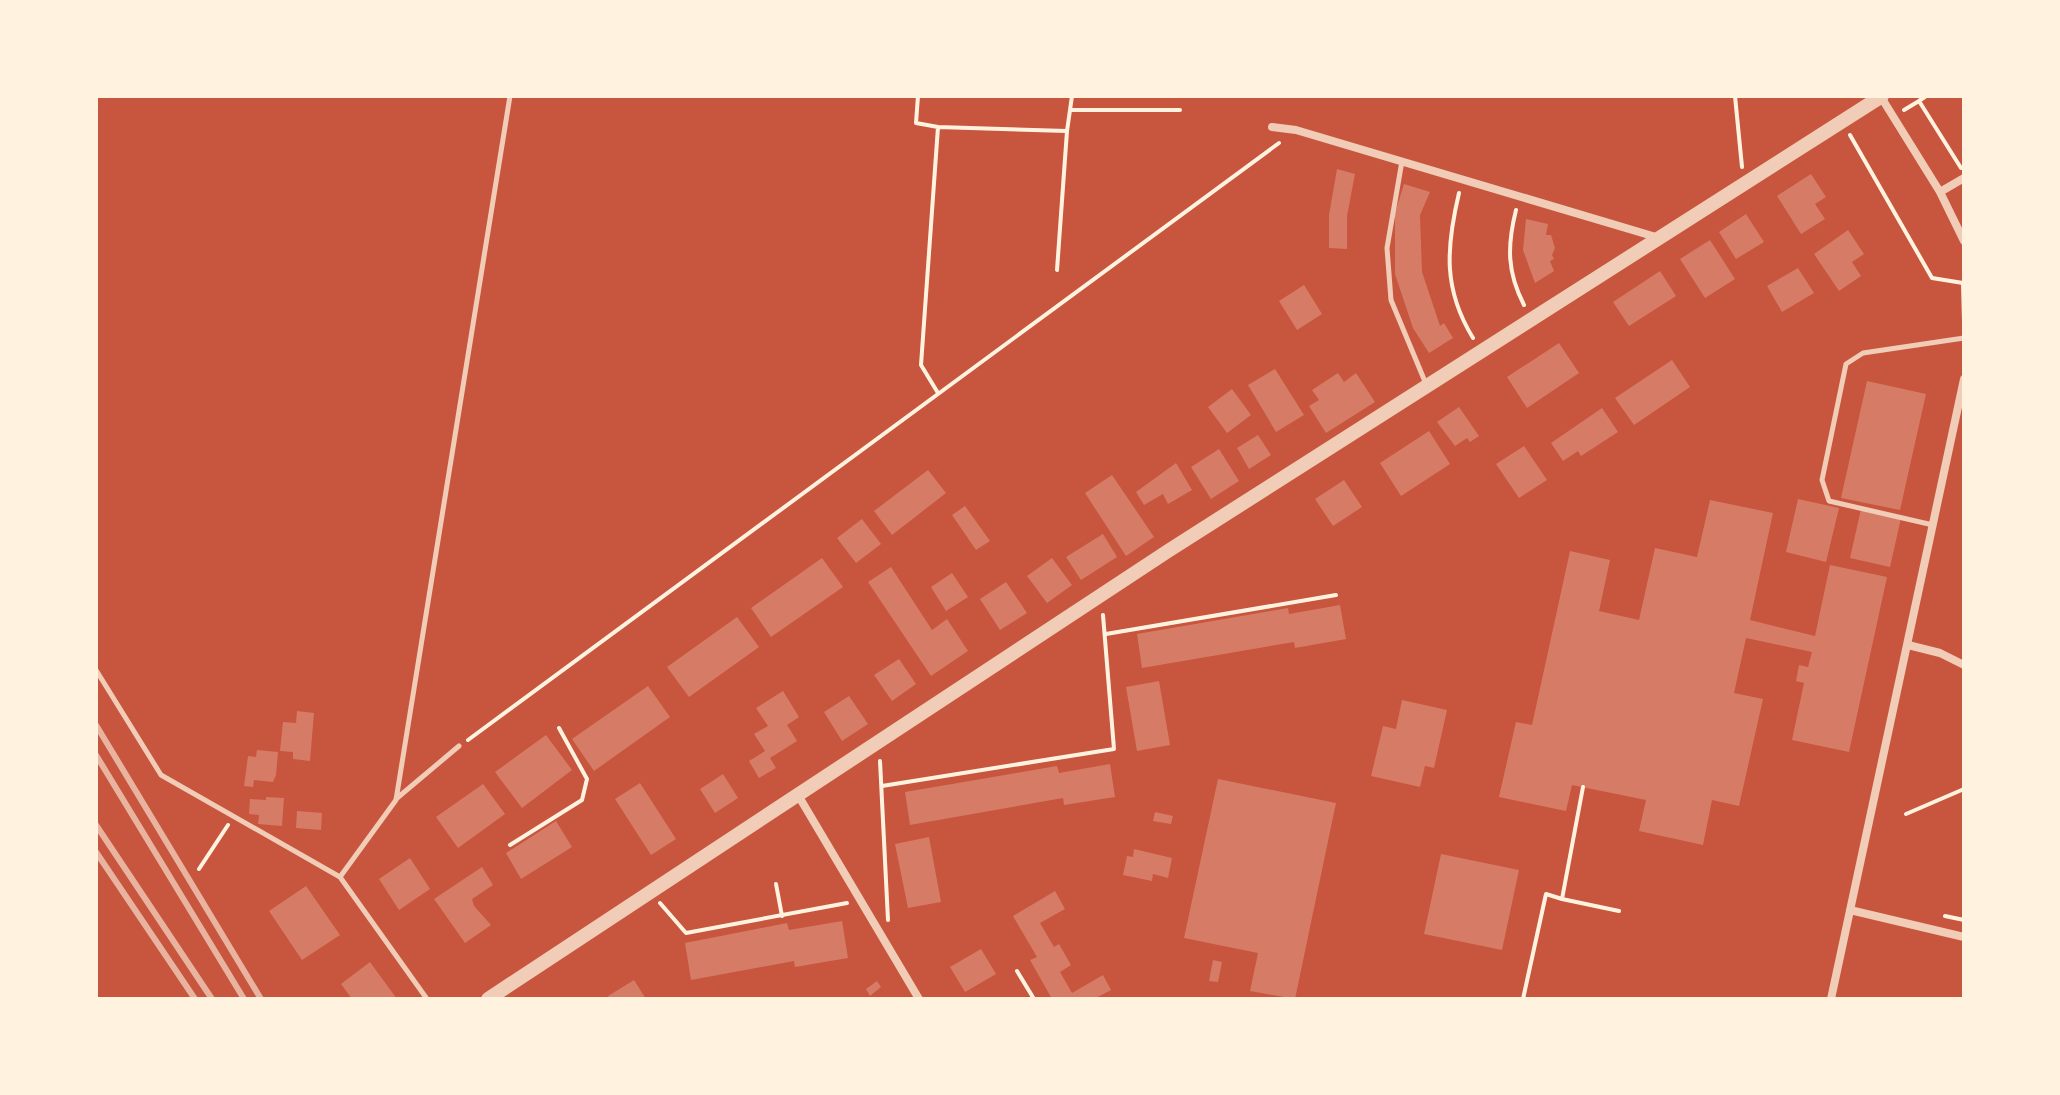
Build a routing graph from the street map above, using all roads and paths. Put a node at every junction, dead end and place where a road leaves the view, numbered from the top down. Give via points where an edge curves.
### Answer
1 (510, 96) edge
2 (918, 96) edge
3 (1072, 96) edge
4 (1735, 96) edge
5 (1881, 96) edge
6 (1926, 96) edge
7 (1071, 110) junction
8 (1180, 110) dead end
9 (1842, 121) junction
10 (938, 127) junction
11 (1272, 127) dead end
12 (1296, 130) junction
13 (1067, 131) junction
14 (1402, 161) junction
15 (1964, 176) edge
16 (1463, 180) junction
17 (1743, 182) junction
18 (1940, 192) junction
19 (1520, 197) junction
20 (1656, 237) junction
21 (1964, 241) edge
22 (1057, 270) dead end
23 (1531, 318) junction
24 (1964, 321) edge
25 (1964, 338) edge
26 (1480, 351) junction
27 (1964, 379) edge
28 (1426, 385) junction
29 (938, 393) junction
30 (1933, 525) junction
31 (1336, 595) dead end
32 (1100, 596) junction
33 (1106, 634) junction
34 (1908, 645) junction
35 (1964, 665) edge
36 (96, 670) edge
37 (559, 728) dead end
38 (879, 742) junction
39 (459, 746) joint
40 (882, 786) junction
41 (1583, 787) dead end
42 (1964, 789) edge
43 (798, 795) junction
44 (396, 800) junction
45 (1906, 814) dead end
46 (233, 818) junction
47 (510, 845) dead end
48 (199, 869) dead end
49 (340, 877) junction
50 (776, 884) dead end
51 (651, 892) junction
52 (858, 897) junction
53 (1562, 899) junction
54 (1850, 910) junction
55 (1619, 911) dead end
56 (782, 916) junction
57 (888, 921) dead end
58 (1964, 937) edge
59 (1017, 971) dead end
60 (1033, 997) edge
61 (427, 999) edge
62 (488, 999) edge
63 (919, 999) edge
64 (1025, 999) edge
65 (1523, 999) edge
66 (1831, 999) edge

1 - 44 lane
2 - 10 path via 916,123
3 - 7 path
4 - 17 path
5 - 9 street
5 - 18 street
6 - 15 path via 1919,101
7 - 8 path
7 - 13 path
9 - 17 street
9 - 24 path via 1932,278 1963,283
10 - 13 path
10 - 29 path via 921,365
11 - 12 street
12 - 14 street
12 - 29 path
13 - 22 path
14 - 16 street
14 - 28 lane via 1387,248 1391,300
15 - 18 street
16 - 19 street
16 - 26 path via 1448,239 1451,280 1457,312
17 - 20 street
18 - 21 street
19 - 20 street
19 - 23 path via 1508,259 1514,286
20 - 23 street
23 - 26 street
25 - 30 lane via 1863,353 1846,364 1822,480 1829,501
26 - 28 street
27 - 30 street
28 - 32 street
29 - 39 path
30 - 34 street
31 - 33 path
32 - 33 path
32 - 38 street
33 - 40 path via 1114,749
34 - 35 street
34 - 54 street
36 - 46 lane via 161,775
37 - 47 path via 587,779 582,800
38 - 40 path
38 - 43 street
39 - 44 lane
40 - 57 path
41 - 53 path
42 - 45 path
43 - 51 street
43 - 52 street
44 - 49 lane
46 - 48 path
46 - 49 lane
49 - 61 lane
50 - 56 path
51 - 56 path via 686,933
51 - 62 street
52 - 56 path via 843,905
52 - 63 street
53 - 55 path
53 - 65 path via 1546,894
54 - 58 street
54 - 66 street
59 - 60 path
60 - 64 path

